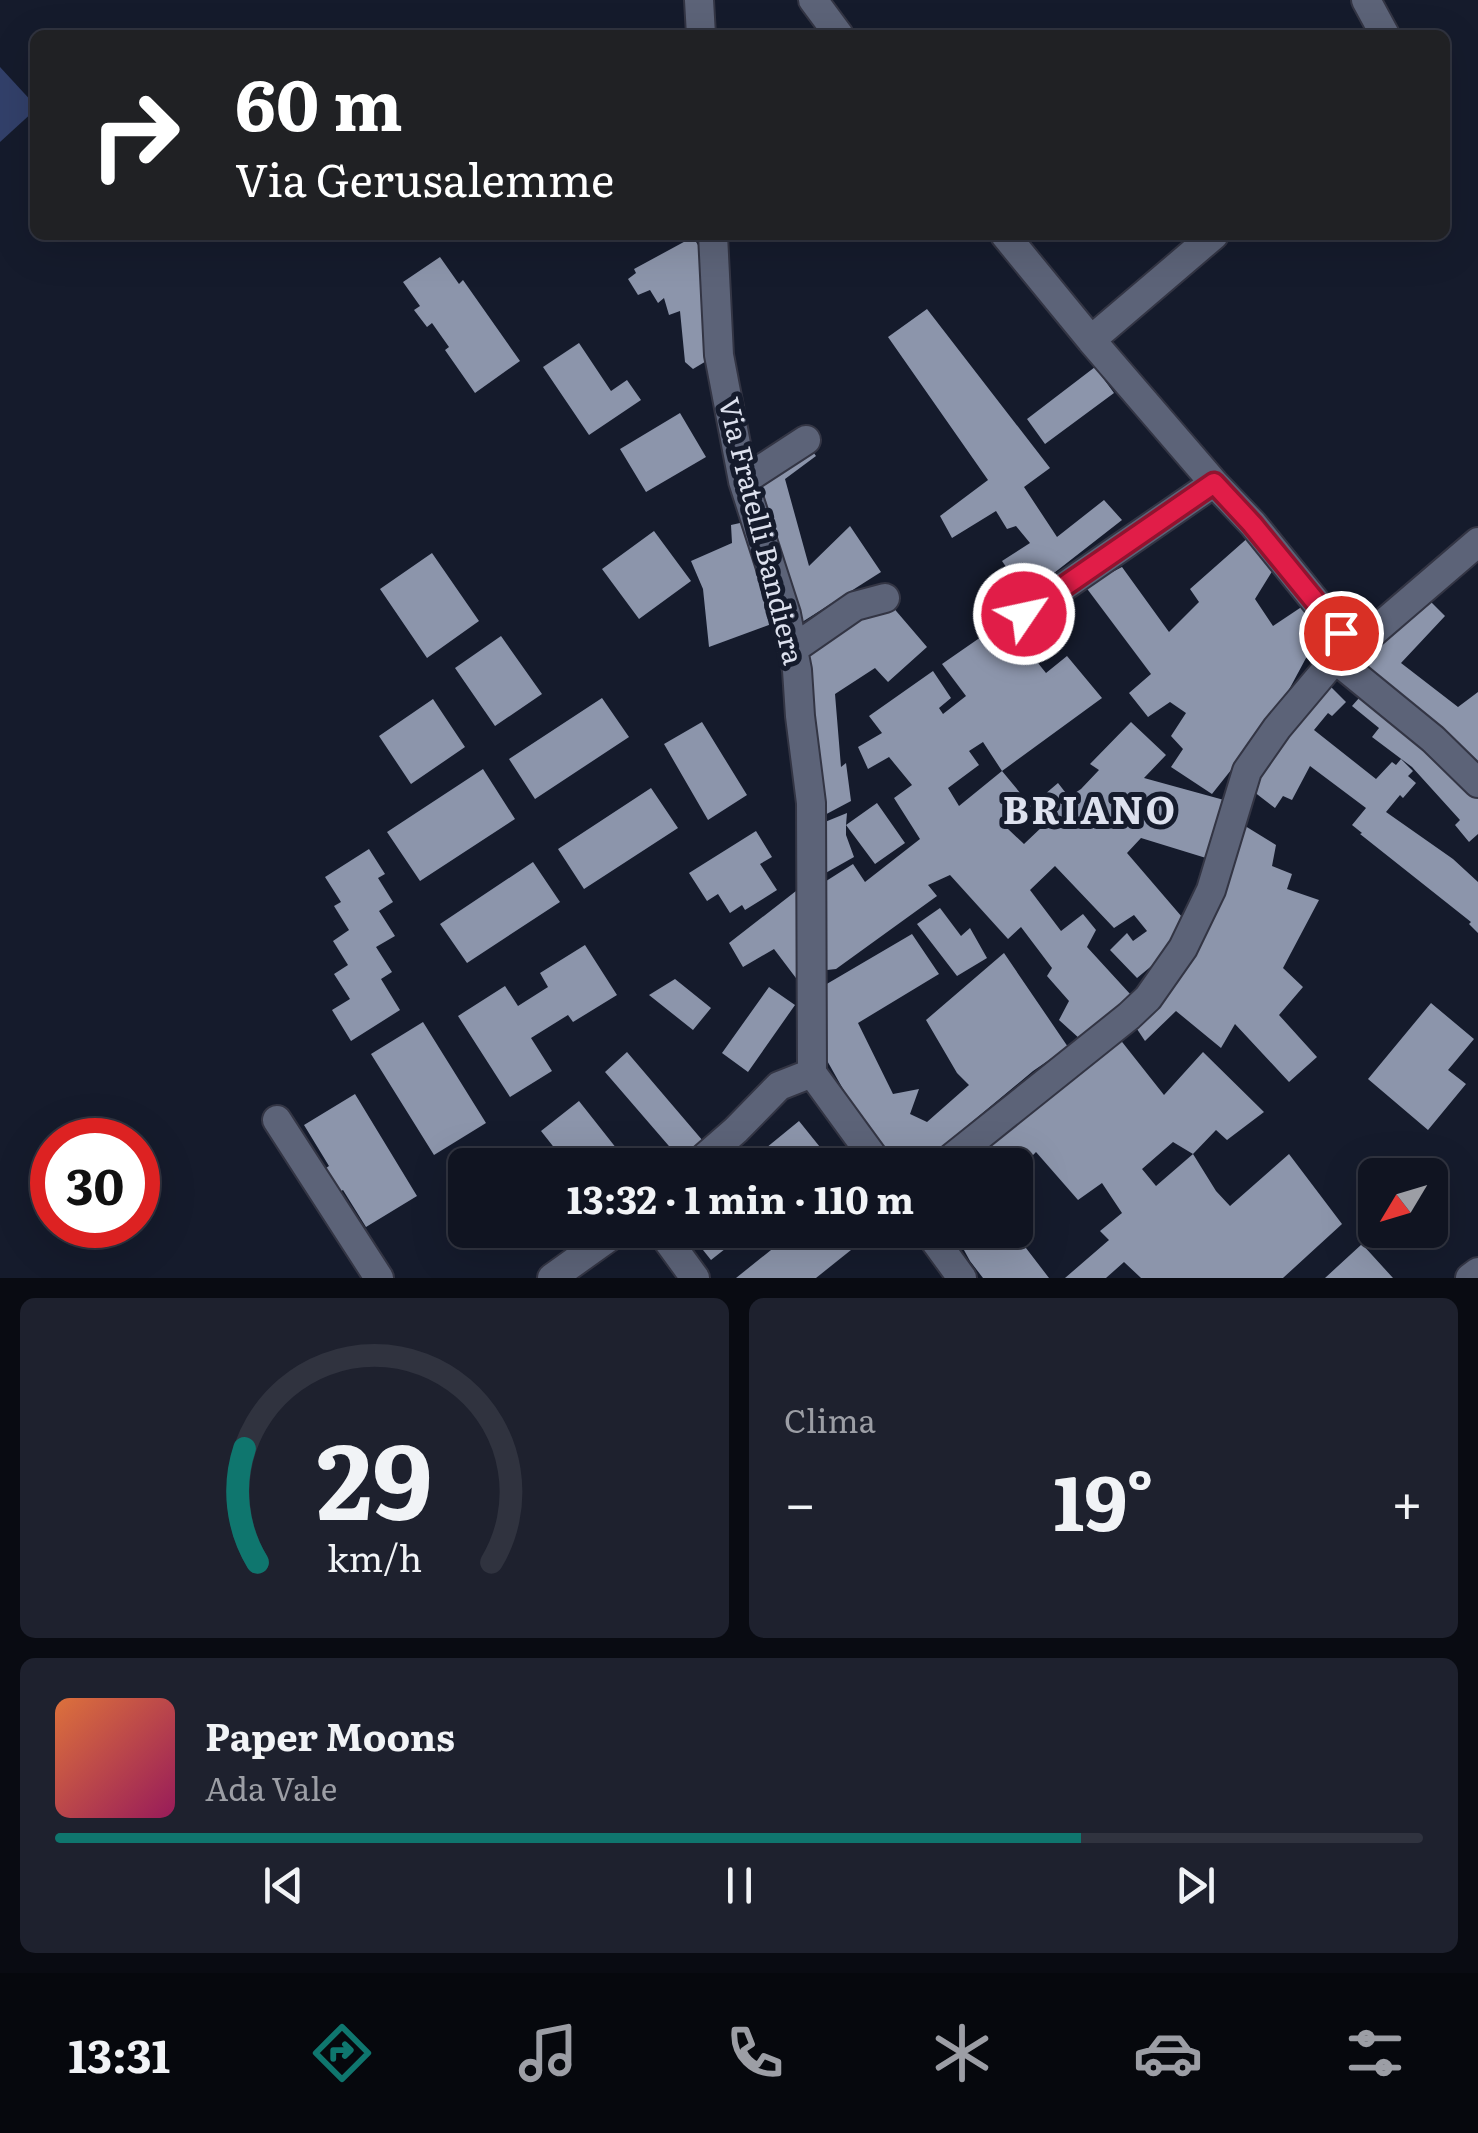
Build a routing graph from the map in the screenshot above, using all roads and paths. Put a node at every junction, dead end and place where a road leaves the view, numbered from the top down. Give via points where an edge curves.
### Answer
1 (699, 0) edge
2 (813, 0) edge
3 (1366, 0) edge
4 (701, 30) edge
5 (835, 30) edge
6 (1382, 30) edge
7 (713, 240) edge
8 (1009, 240) edge
9 (1208, 240) edge
10 (1091, 340) junction
11 (806, 440) dead end
12 (743, 482) junction
13 (1214, 483) junction
14 (1478, 542) edge
15 (885, 598) dead end
16 (1004, 621) dead end
17 (792, 650) junction
18 (1343, 655) junction
19 (1478, 783) edge
20 (812, 1073) junction
21 (277, 1120) dead end
22 (715, 1148) edge
23 (867, 1148) edge
24 (965, 1148) edge
25 (594, 1248) edge
26 (673, 1248) edge
27 (940, 1248) edge
28 (1478, 1272) edge
29 (379, 1278) edge
30 (552, 1278) edge
31 (694, 1278) edge
32 (962, 1278) edge
33 (1470, 1278) edge

1 - 4 street
2 - 5 street
3 - 6 street
7 - 12 street, Via Fratelli Bandiera via 719,355
8 - 10 street
9 - 10 street
10 - 13 street
11 - 12 street
12 - 17 street, Via Fratelli Bandiera
13 - 16 street via 1024,614
13 - 18 street via 1341,633
14 - 18 street
15 - 17 street via 855,606
17 - 20 street, Via Fratelli Bandiera via 811,803
18 - 19 street
18 - 24 street via 1247,771 1211,890 1183,948 1148,998
20 - 22 street via 780,1086
20 - 23 street
21 - 29 street
25 - 30 street
26 - 31 street
27 - 32 street
28 - 33 street

